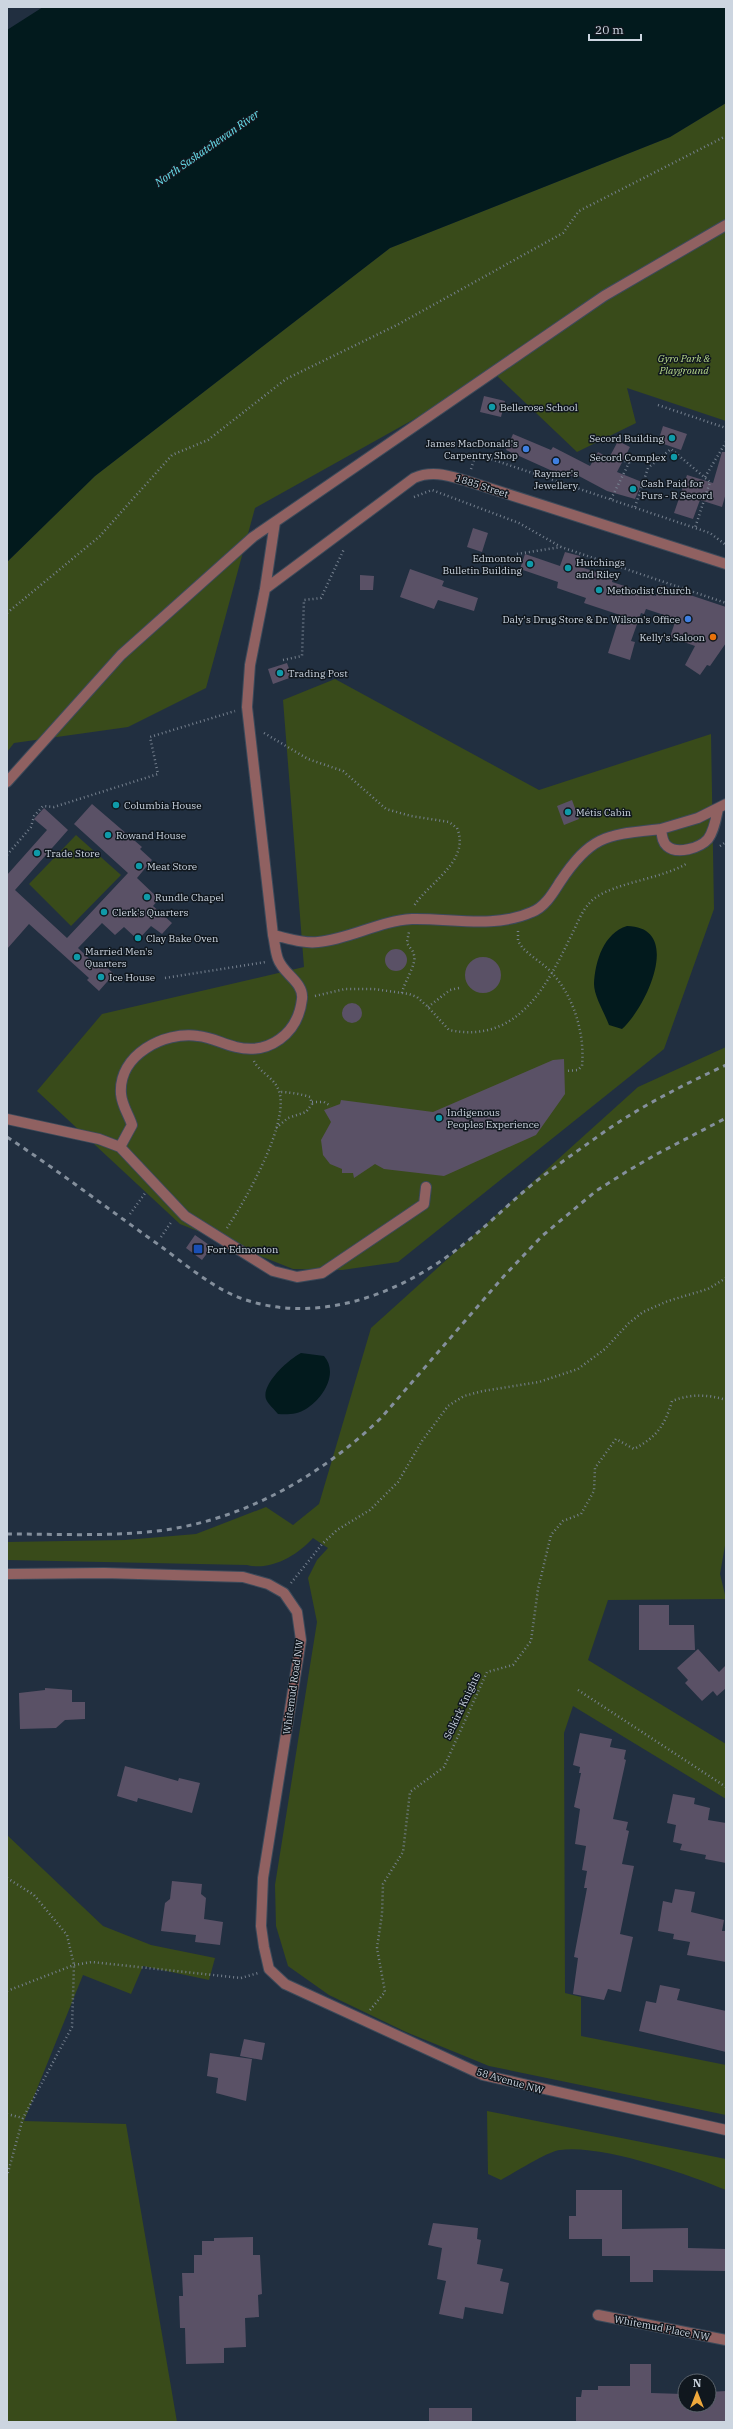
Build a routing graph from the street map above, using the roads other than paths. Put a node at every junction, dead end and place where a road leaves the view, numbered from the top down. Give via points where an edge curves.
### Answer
1 (726, 225) edge
2 (275, 522) junction
3 (726, 564) edge
4 (265, 589) junction
5 (7, 782) edge
6 (722, 807) edge
7 (661, 829) junction
8 (273, 935) junction
9 (7, 1119) edge
10 (120, 1147) junction
11 (426, 1187) dead end
12 (7, 1574) edge
13 (285, 1984) joint
14 (726, 2130) edge
15 (598, 2315) dead end
16 (726, 2340) edge

1 - 2 street via 604,296
2 - 4 street
2 - 5 street via 253,537 121,655
3 - 4 street, 1885 Street via 435,473 414,478
4 - 8 street via 250,665 247,707
6 - 7 street
6 - 7 street via 708,839 695,847 680,851 668,847
7 - 8 street via 609,835 597,840 577,858 544,904 532,912 477,922 394,922 337,939 316,942
8 - 10 street via 278,960 302,989 302,999 294,1024 284,1038 277,1043 252,1049 187,1035 165,1039 147,1047 125,1072 121,1085 123,1106 132,1126
9 - 10 street via 99,1139
10 - 11 street via 185,1216 273,1271 285,1275 310,1276 338,1264 424,1204
12 - 13 street, Whitemud Road NW via 104,1573 243,1577 268,1584 284,1593 297,1612 301,1640 262,1878 261,1926 269,1969
13 - 14 street, 58 Avenue NW via 483,2075
15 - 16 street, Whitemud Place NW

